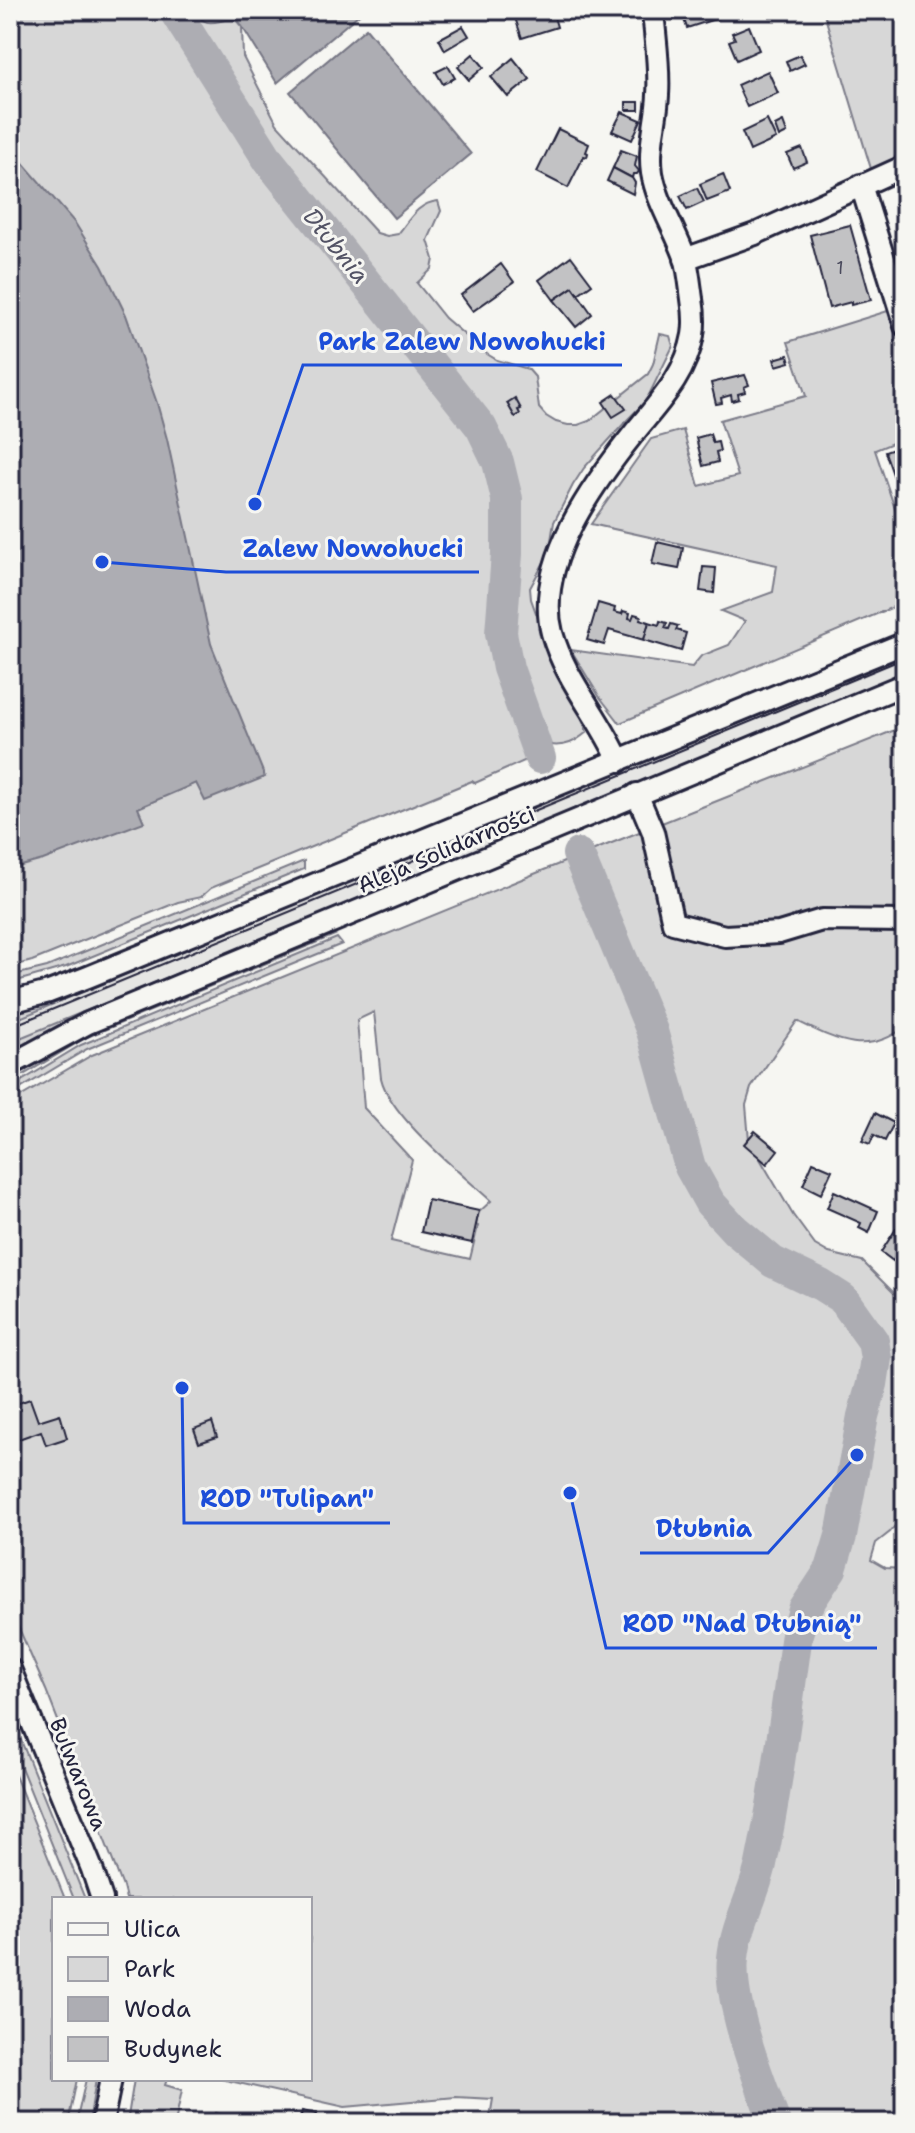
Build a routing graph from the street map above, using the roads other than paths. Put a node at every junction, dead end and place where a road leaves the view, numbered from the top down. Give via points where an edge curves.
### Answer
1 (653, 10) edge
2 (905, 166) edge
3 (861, 185) junction
4 (685, 259) junction
5 (905, 326) edge
6 (905, 643) edge
7 (905, 684) edge
8 (619, 761) junction
9 (637, 794) junction
10 (905, 921) edge
11 (10, 1002) edge
12 (10, 1065) edge
13 (10, 1669) edge
14 (101, 1897) edge
15 (111, 2081) edge
16 (102, 2123) edge

1 - 4 street via 659,93 650,150 653,176
2 - 3 street
3 - 4 street via 755,234
3 - 5 street
4 - 8 street via 694,317 680,374 594,485 565,540 550,588 551,631 562,662
6 - 8 street, Aleja Solidarności
7 - 9 street, Aleja Solidarności
8 - 11 street, Aleja Solidarności via 49,992
9 - 10 street via 653,832 673,923 725,936 779,933 822,920
9 - 12 street, Aleja Solidarności via 88,1023
13 - 14 street, Bulwarowa
15 - 16 street

